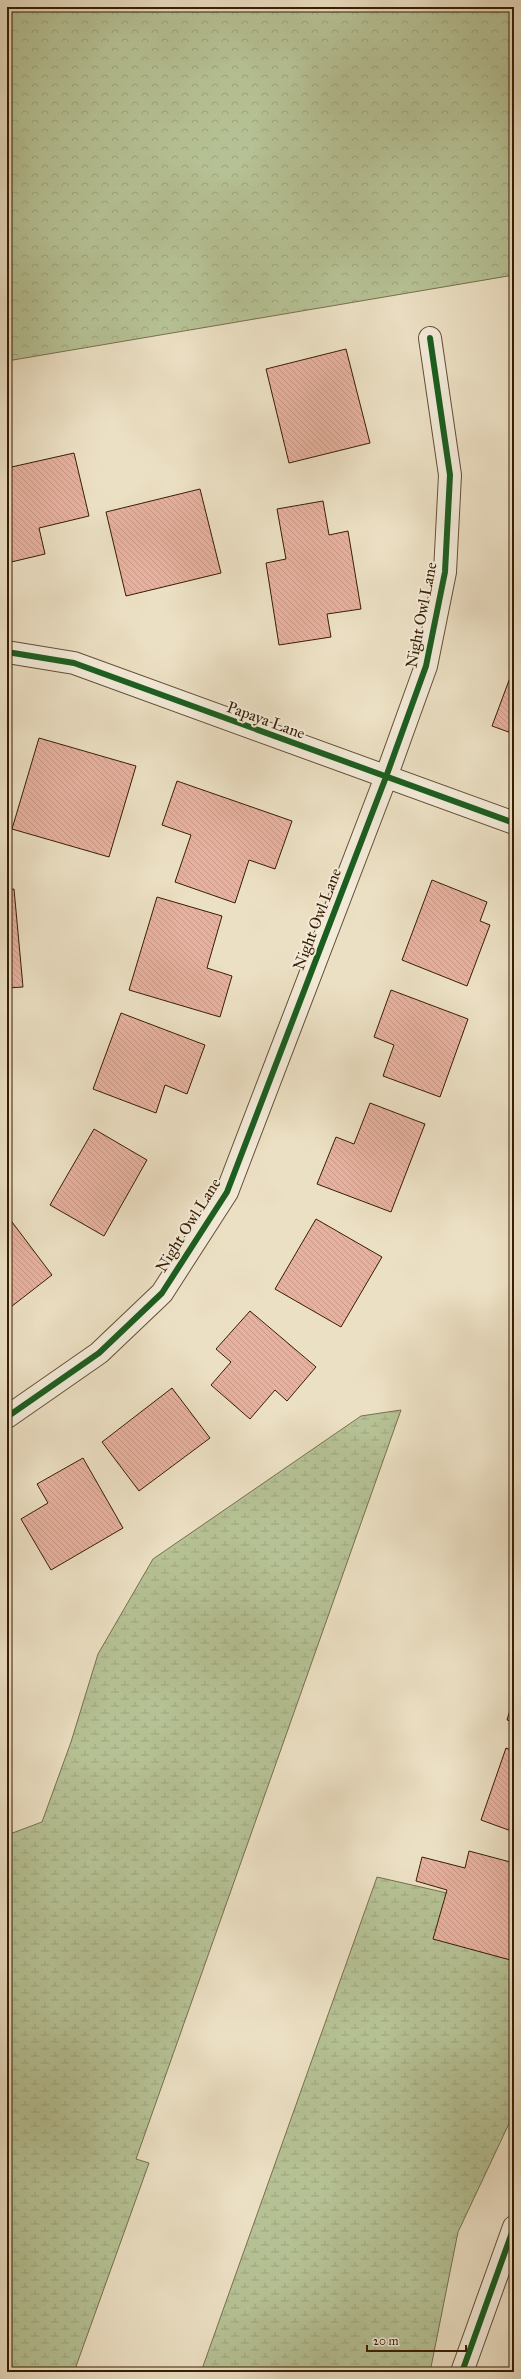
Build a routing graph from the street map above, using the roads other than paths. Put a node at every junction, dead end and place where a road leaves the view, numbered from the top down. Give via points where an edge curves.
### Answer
1 (430, 338) dead end
2 (7, 652) edge
3 (386, 777) junction
4 (514, 823) edge
5 (7, 1417) edge
6 (514, 2227) edge
7 (462, 2372) edge

1 - 3 street, Night Owl Lane via 450,475 445,572 426,666
2 - 3 street, Papaya Lane via 74,663
3 - 4 street, Papaya Lane
3 - 5 street, Night Owl Lane via 227,1192 162,1292 99,1353
6 - 7 street

